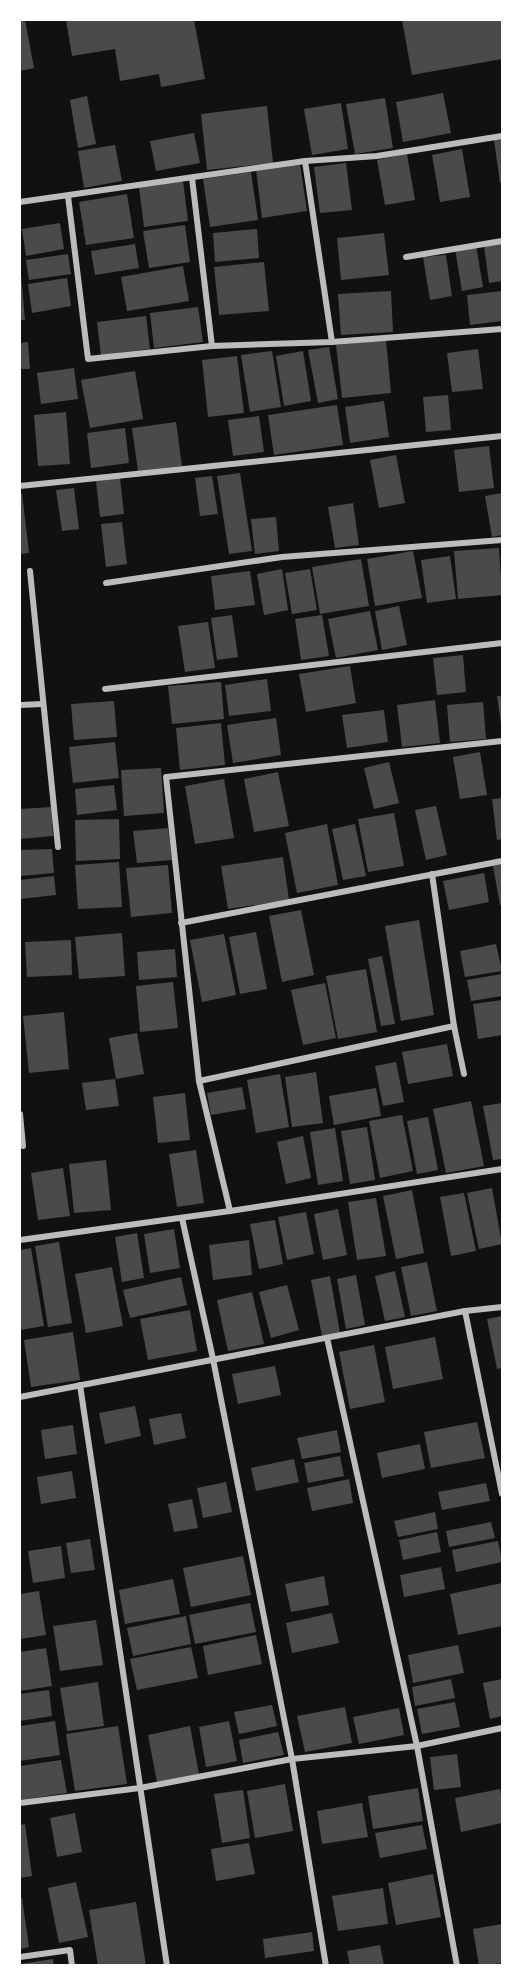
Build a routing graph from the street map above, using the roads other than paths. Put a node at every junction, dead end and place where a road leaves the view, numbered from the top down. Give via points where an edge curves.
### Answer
1 (502, 136) edge
2 (305, 161) junction
3 (192, 178) junction
4 (68, 196) junction
5 (20, 202) edge
6 (502, 241) edge
7 (406, 257) dead end
8 (502, 329) edge
9 (332, 342) junction
10 (212, 346) junction
11 (502, 436) edge
12 (20, 486) edge
13 (502, 540) edge
14 (30, 571) dead end
15 (106, 583) dead end
16 (502, 643) edge
17 (105, 689) dead end
18 (44, 704) junction
19 (20, 705) edge
20 (502, 741) edge
21 (58, 847) dead end
22 (502, 861) edge
23 (432, 874) junction
24 (181, 923) junction
25 (454, 1026) junction
26 (464, 1074) dead end
27 (199, 1081) junction
28 (20, 1114) edge
29 (23, 1146) dead end
30 (502, 1169) edge
31 (230, 1211) junction
32 (182, 1218) junction
33 (20, 1240) edge
34 (502, 1307) edge
35 (465, 1311) junction
36 (327, 1338) junction
37 (213, 1359) junction
38 (80, 1385) junction
39 (20, 1397) edge
40 (502, 1494) edge
41 (502, 1728) edge
42 (417, 1746) junction
43 (292, 1759) junction
44 (141, 1788) junction
45 (20, 1803) edge
46 (20, 1957) edge
47 (72, 1965) edge
48 (167, 1965) edge
49 (326, 1965) edge
50 (457, 1965) edge

1 - 2 street via 377,156
2 - 3 street
2 - 9 street
3 - 4 street
3 - 10 street
4 - 5 street
4 - 10 street via 88,359
6 - 7 street
8 - 9 street
9 - 10 street
11 - 12 street
13 - 15 street via 282,557
14 - 18 street
16 - 17 street
18 - 19 street
18 - 21 street
20 - 24 street via 166,777
22 - 23 street
23 - 24 street
23 - 25 street
24 - 27 street
25 - 26 street
25 - 27 street
27 - 31 street
28 - 29 street
30 - 31 street
31 - 32 street
32 - 33 street
32 - 37 street
34 - 35 street
35 - 36 street
35 - 40 street
36 - 37 street
36 - 42 street
37 - 38 street
37 - 43 street
38 - 39 street
38 - 44 street
41 - 42 street
42 - 43 street
42 - 50 street
43 - 44 street
43 - 49 street
44 - 45 street
44 - 48 street
46 - 47 street via 70,1950

